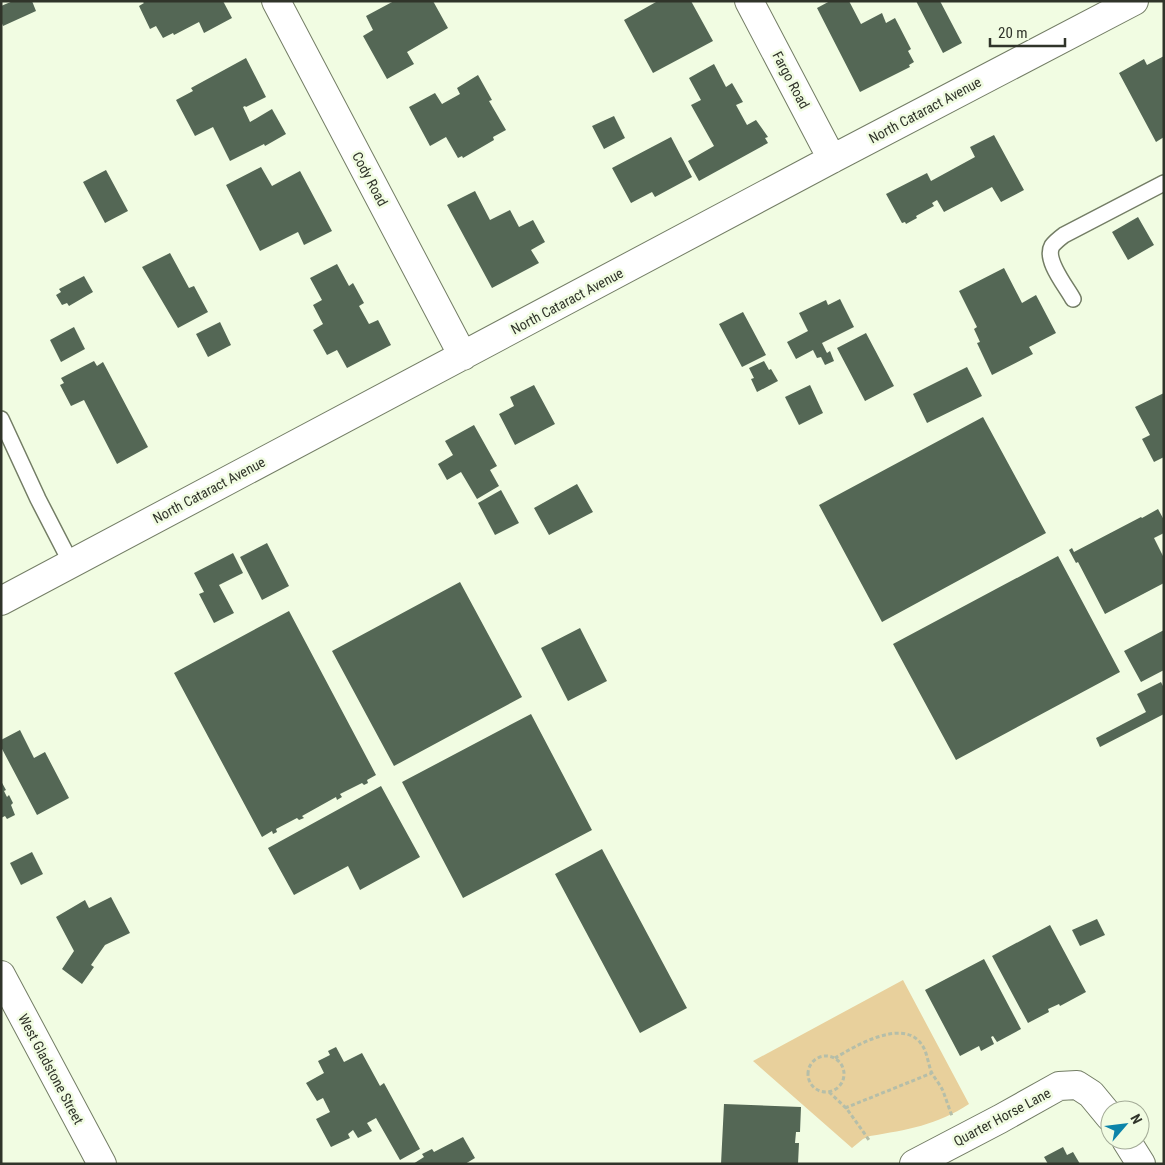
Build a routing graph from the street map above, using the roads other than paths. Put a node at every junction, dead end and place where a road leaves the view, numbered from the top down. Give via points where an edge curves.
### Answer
1 (276, 1) edge
2 (749, 1) edge
3 (1134, 1) edge
4 (832, 158) junction
5 (1164, 183) edge
6 (1073, 299) dead end
7 (463, 356) junction
8 (1, 419) edge
9 (72, 563) junction
10 (1, 601) edge
11 (1, 975) edge
12 (1100, 1105) edge
13 (1132, 1150) edge
14 (102, 1164) edge
15 (914, 1164) edge
16 (1141, 1164) edge

1 - 7 street, Cody Road
2 - 4 street, Fargo Road
3 - 4 street, North Cataract Avenue
4 - 7 street, North Cataract Avenue
5 - 6 lane via 1064,235 1051,248 1050,260
7 - 9 street, North Cataract Avenue
8 - 9 lane
9 - 10 street, North Cataract Avenue
11 - 14 street, West Gladstone Street
12 - 15 street, Quarter Horse Lane via 1077,1085 1059,1086
13 - 16 street

